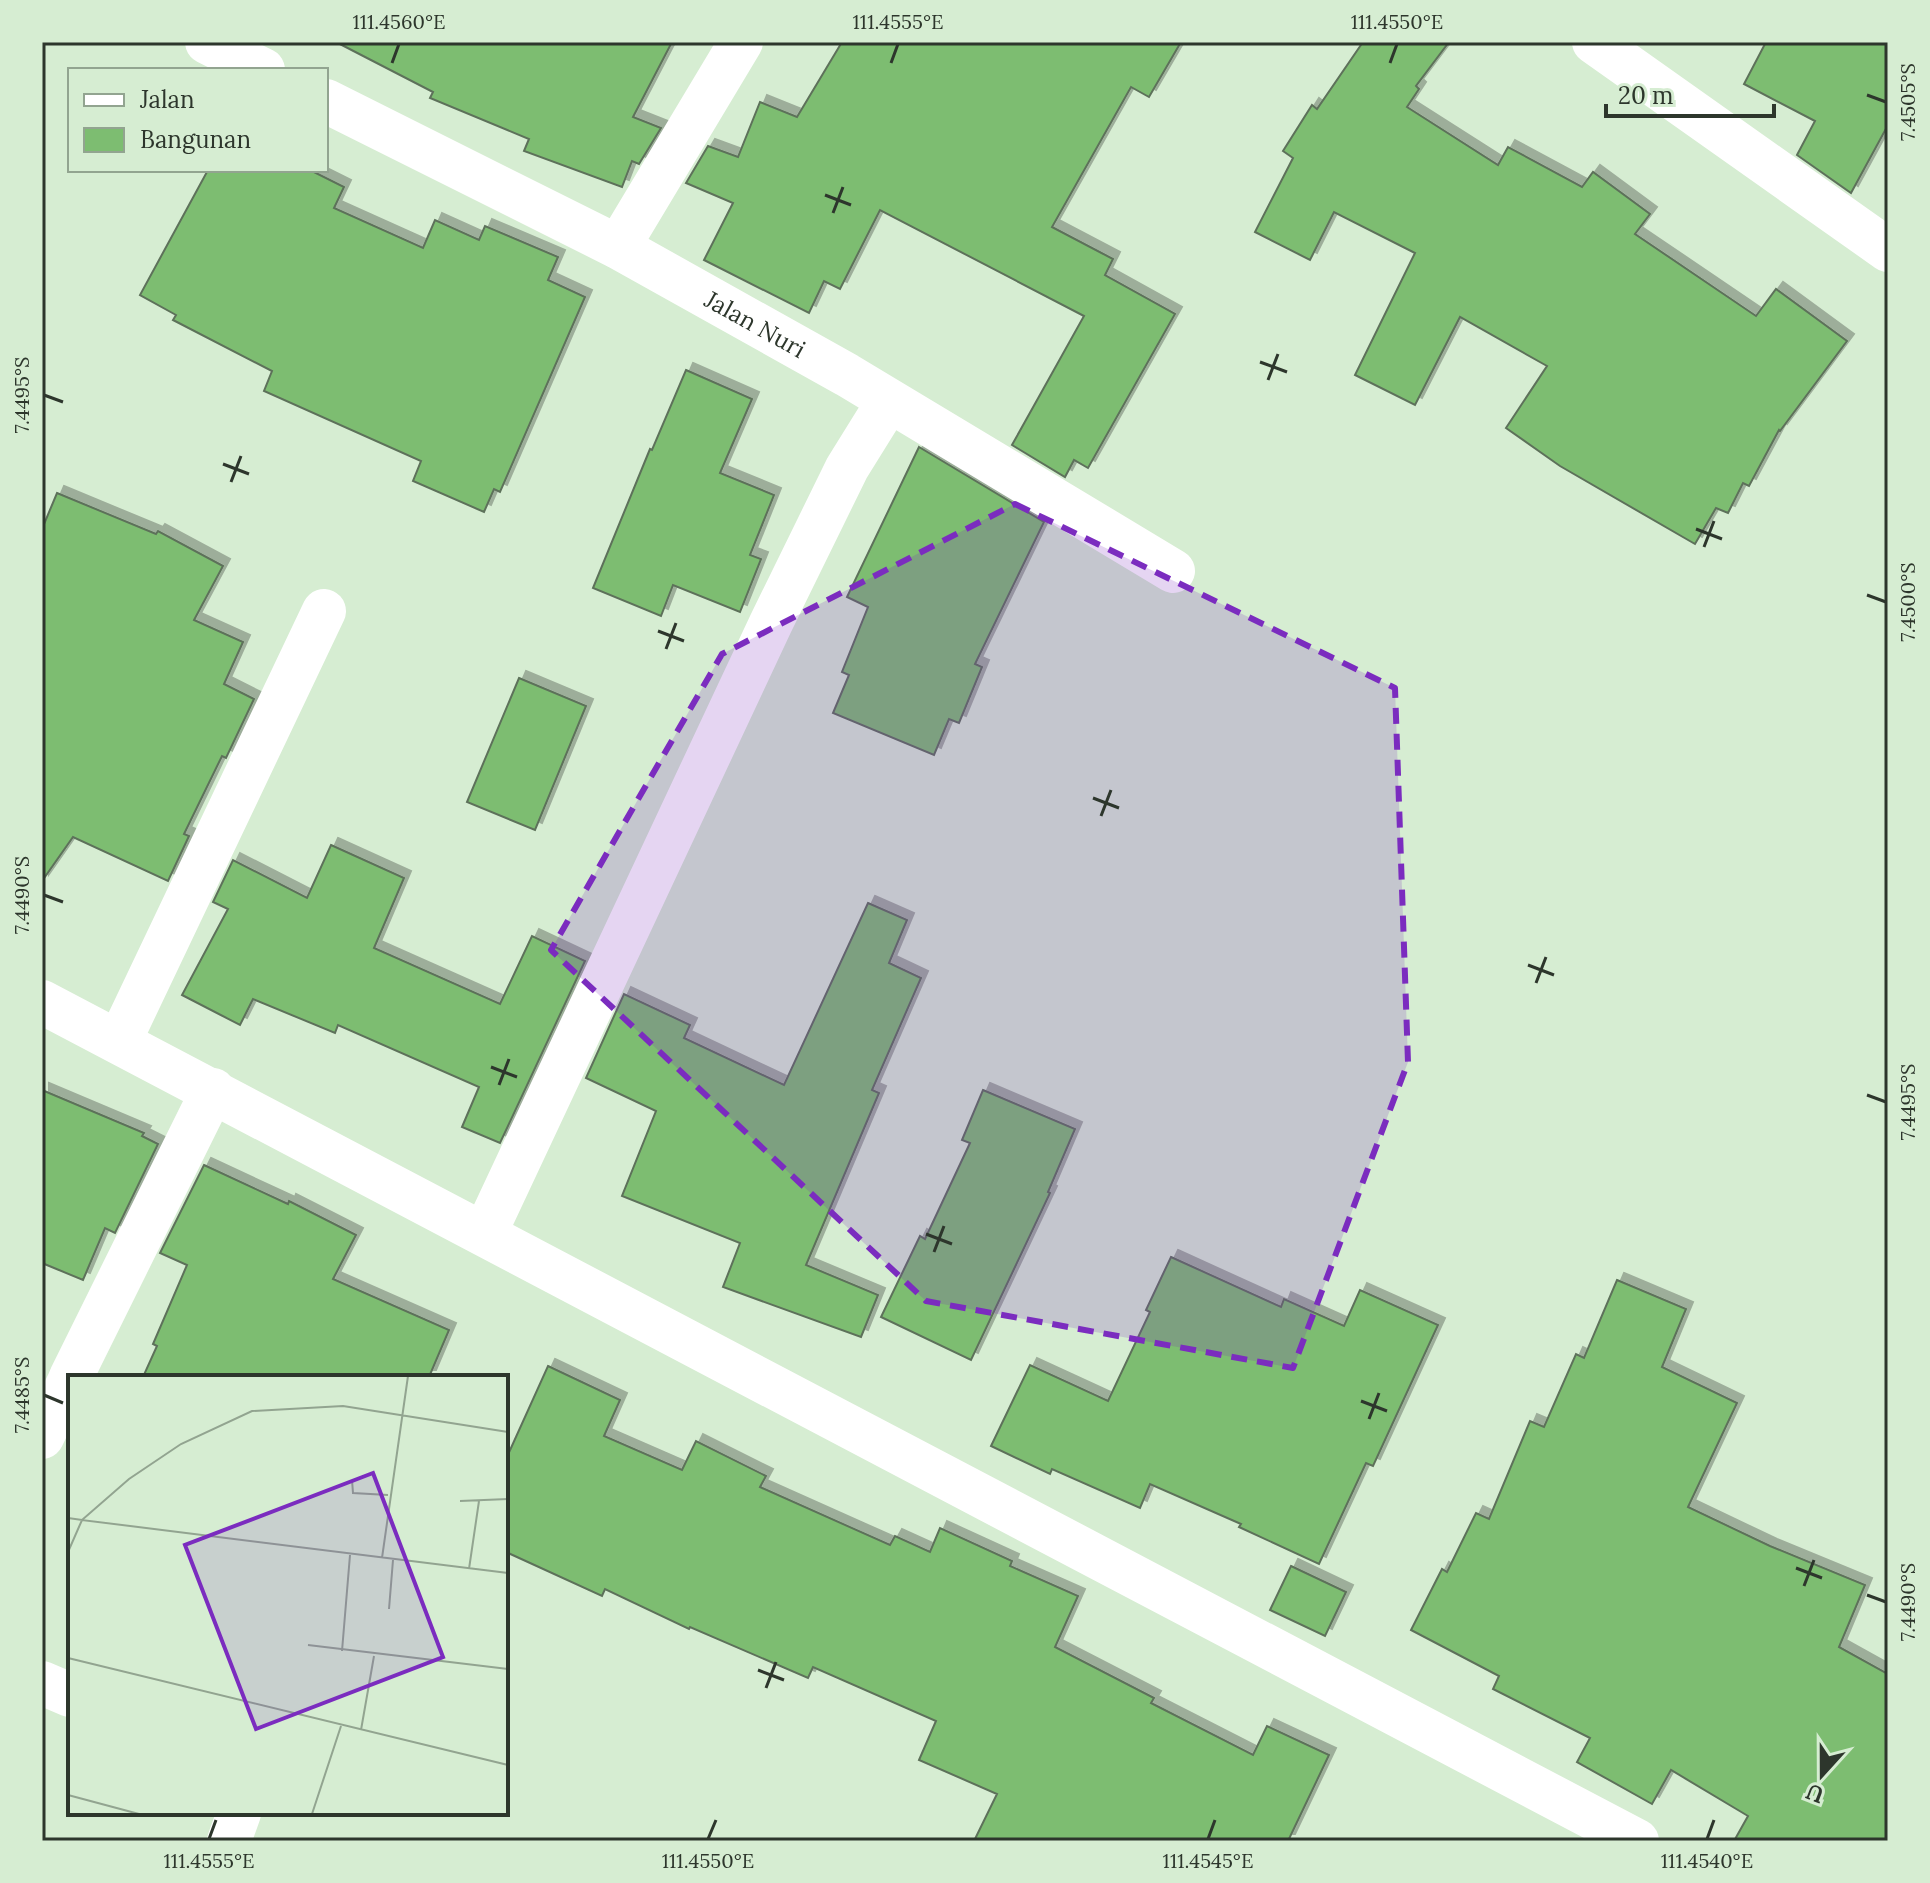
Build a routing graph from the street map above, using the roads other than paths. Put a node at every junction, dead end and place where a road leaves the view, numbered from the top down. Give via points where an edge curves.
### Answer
1 (207, 42) edge
2 (741, 42) edge
3 (1594, 42) edge
4 (259, 68) edge
5 (328, 102) edge
6 (618, 247) junction
7 (1888, 250) edge
8 (888, 402) junction
9 (1173, 571) dead end
10 (324, 611) dead end
11 (42, 1002) edge
12 (119, 1042) junction
13 (213, 1090) junction
14 (485, 1233) junction
15 (72, 1375) edge
16 (68, 1384) edge
17 (42, 1437) edge
18 (42, 1683) edge
19 (68, 1694) edge
20 (238, 1815) edge
21 (229, 1841) edge
22 (1637, 1841) edge

1 - 4 street
2 - 6 street
3 - 7 street
5 - 6 street, Jalan Nuri
6 - 8 street, Jalan Nuri
8 - 9 street, Jalan Nuri
8 - 14 street via 847,468 778,609
10 - 12 street
11 - 12 street
12 - 13 street
13 - 14 street
13 - 15 street
14 - 22 street
16 - 17 street
18 - 19 street
20 - 21 street

